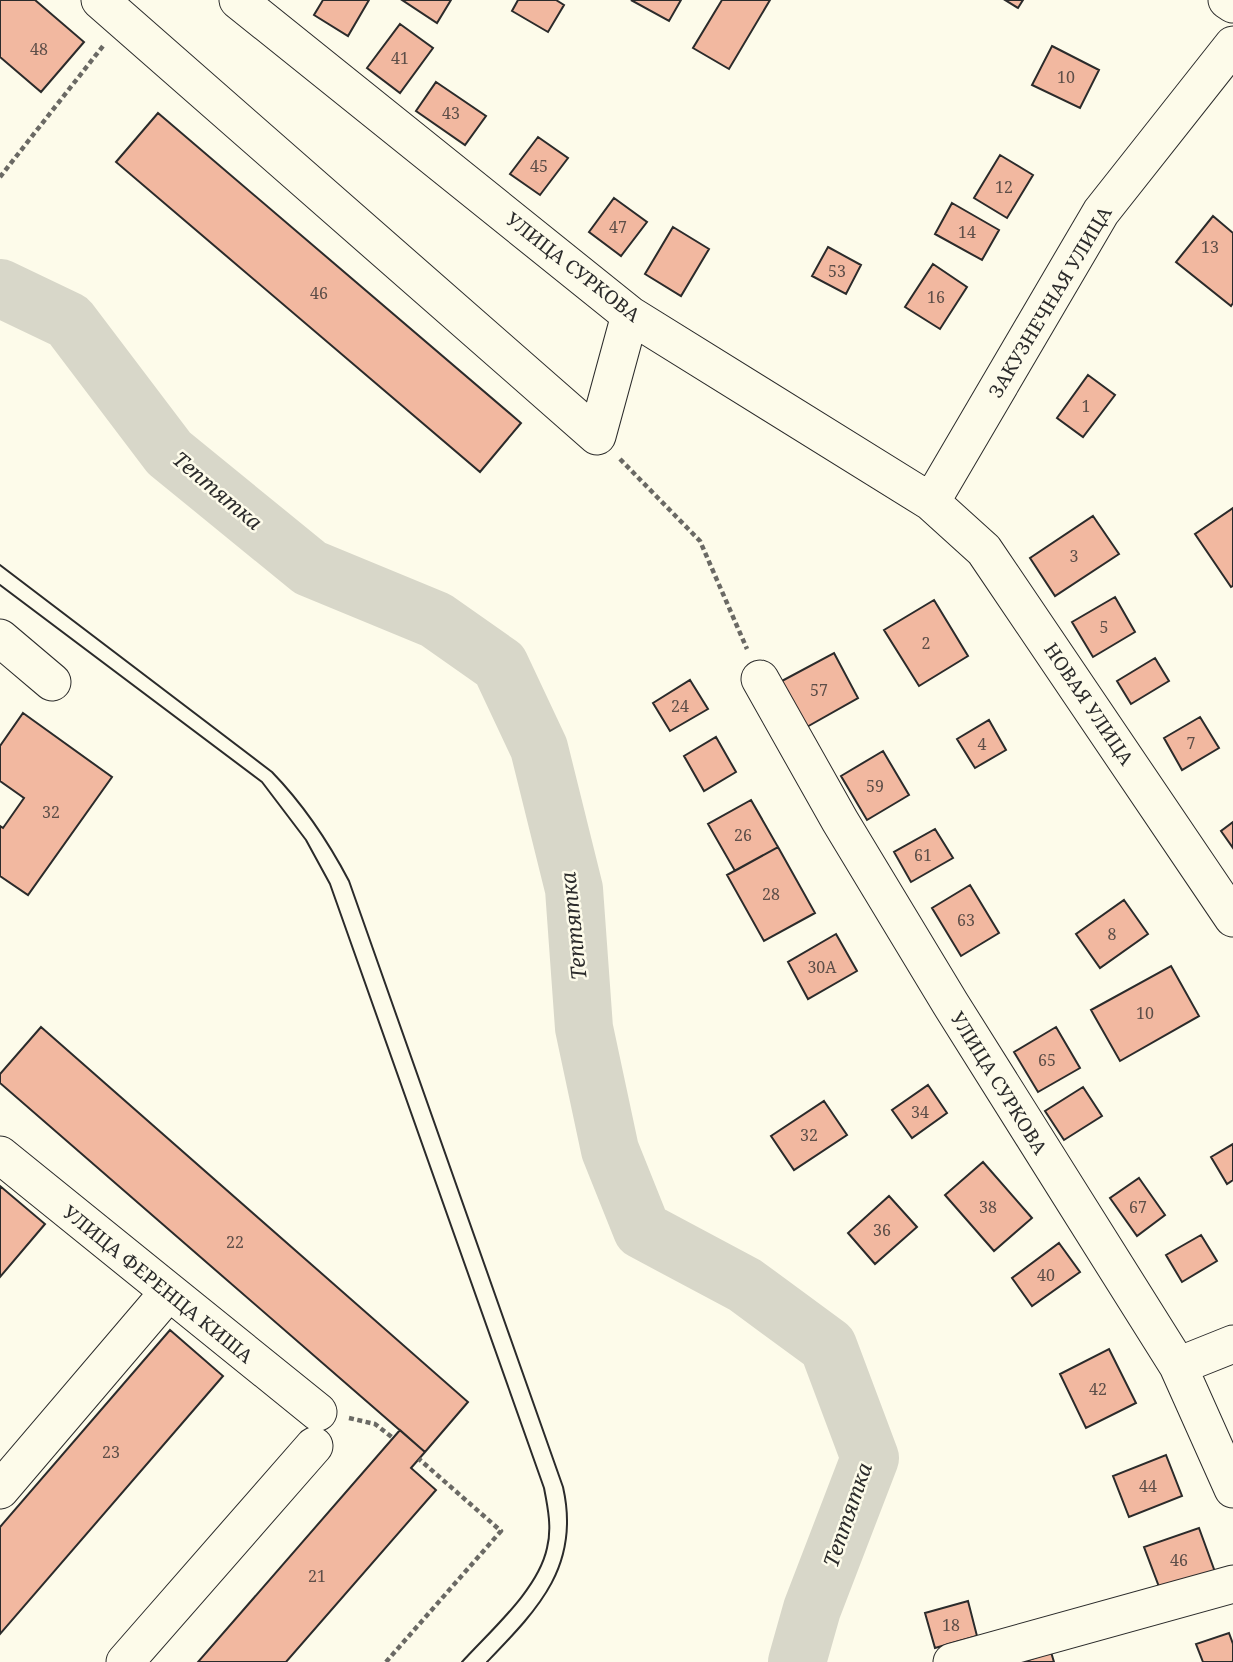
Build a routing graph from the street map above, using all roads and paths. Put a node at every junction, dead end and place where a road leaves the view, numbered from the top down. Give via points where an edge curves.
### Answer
1 (238, 0) edge
2 (1227, 0) edge
3 (1233, 4) edge
4 (119, 6) edge
5 (1233, 45) edge
6 (0, 177) edge
7 (630, 315) junction
8 (597, 436) junction
9 (932, 502) junction
10 (0, 638) edge
11 (760, 679) joint
12 (52, 682) dead end
13 (1233, 918) edge
14 (0, 1156) edge
15 (167, 1293) junction
16 (1233, 1344) edge
17 (1178, 1366) junction
18 (316, 1429) junction
19 (393, 1438) dead end
20 (419, 1459) dead end
21 (1233, 1489) edge
22 (0, 1490) edge
23 (1233, 1584) edge
24 (125, 1662) edge
25 (386, 1662) edge
26 (952, 1662) edge

1 - 7 street, УЛИЦА СУРКОВА
2 - 3 street
4 - 6 path via 108,40
4 - 8 street
5 - 9 street, ЗАКУЗНЕЧНАЯ УЛИЦА via 1101,212
7 - 8 street
7 - 9 street, УЛИЦА СУРКОВА
8 - 11 path via 700,541
9 - 13 street, НОВАЯ УЛИЦА via 984,550
10 - 12 street
11 - 17 street, УЛИЦА СУРКОВА via 950,1003
14 - 15 street, УЛИЦА ФЕРЕНЦА КИША
15 - 18 street, УЛИЦА ФЕРЕНЦА КИША
15 - 22 street
16 - 17 street
17 - 21 street, УЛИЦА СУРКОВА
18 - 19 path via 375,1424
18 - 24 street
20 - 25 path via 501,1531
23 - 26 street

